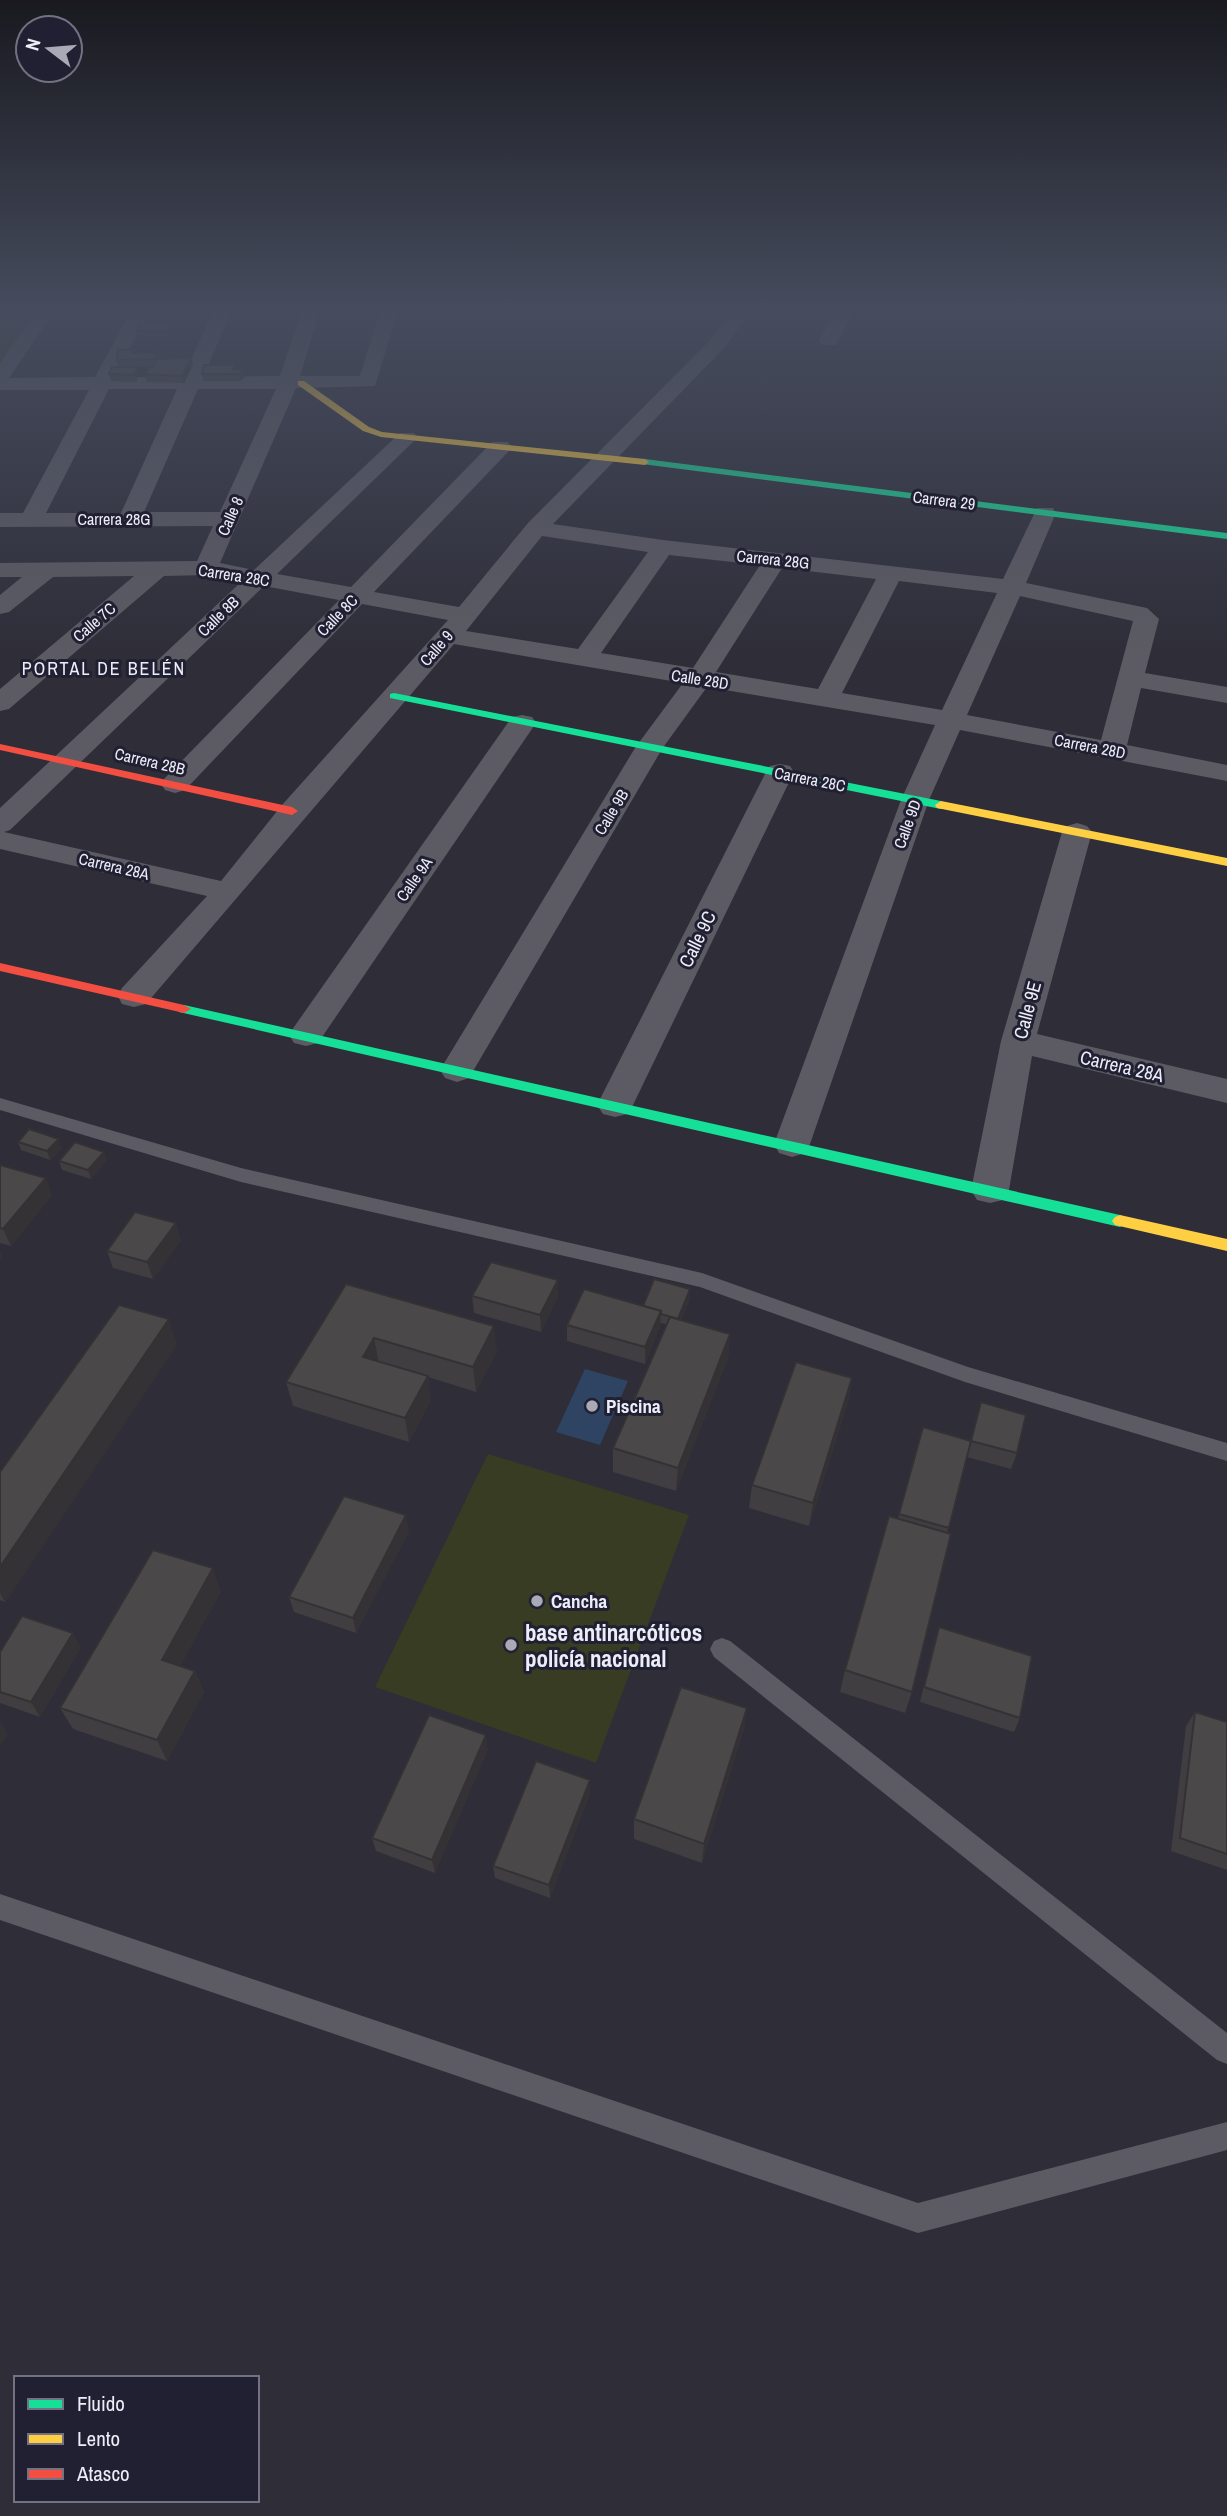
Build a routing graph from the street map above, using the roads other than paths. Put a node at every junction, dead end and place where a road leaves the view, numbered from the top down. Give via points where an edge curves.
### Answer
1 (80, 424) edge
2 (172, 424) edge
3 (274, 424) edge
4 (359, 424) edge
5 (639, 424) edge
6 (407, 437) junction
7 (500, 447) junction
8 (607, 458) junction
9 (1045, 513) junction
10 (130, 518) junction
11 (31, 519) junction
12 (229, 519) junction
13 (0, 520) edge
14 (536, 528) junction
15 (1227, 536) edge
16 (663, 547) junction
17 (775, 560) junction
18 (206, 568) junction
19 (157, 569) junction
20 (0, 570) edge
21 (46, 570) junction
22 (892, 572) junction
23 (257, 579) junction
24 (1012, 587) junction
25 (356, 596) junction
26 (0, 607) edge
27 (456, 625) junction
28 (584, 659) junction
29 (1129, 678) junction
30 (699, 679) junction
31 (1227, 695) edge
32 (394, 696) junction
33 (826, 699) junction
34 (0, 703) edge
35 (952, 720) junction
36 (522, 723) junction
37 (0, 747) edge
38 (649, 748) junction
39 (1112, 751) junction
40 (70, 760) junction
41 (780, 772) junction
42 (1227, 773) edge
43 (175, 784) junction
44 (915, 800) junction
45 (292, 811) junction
46 (0, 824) edge
47 (1077, 832) junction
48 (0, 840) edge
49 (1227, 862) edge
50 (228, 892) junction
51 (0, 967) edge
52 (134, 996) junction
53 (306, 1035) junction
54 (1018, 1041) junction
55 (457, 1070) junction
56 (1227, 1091) edge
57 (0, 1104) edge
58 (615, 1105) junction
59 (792, 1144) junction
60 (990, 1190) junction
61 (1227, 1245) edge
62 (1227, 1452) edge
63 (722, 1649) dead end
64 (0, 1907) edge
65 (1227, 2050) edge
66 (1227, 2136) edge

1 - 11 street
2 - 10 street
3 - 12 street, Calle 8
4 - 6 street, Carrera 29 via 381,434
5 - 8 street, Calle 9
6 - 7 street, Carrera 29
6 - 23 street, Calle 8B
7 - 8 street, Carrera 29
7 - 25 street, Calle 8C
8 - 9 street, Carrera 29
8 - 14 street, Calle 9
9 - 15 street, Carrera 29
9 - 24 street, Calle 9D
10 - 11 street, Carrera 28G
10 - 12 street, Carrera 28G
11 - 13 street, Carrera 28G
12 - 18 street, Calle 8
14 - 16 street, Carrera 28G
14 - 27 street, Calle 9
16 - 17 street, Carrera 28G
16 - 28 street
17 - 22 street, Carrera 28G
17 - 30 street, Calle 9B
18 - 19 street, Carrera 28C
18 - 23 street, Carrera 28C
19 - 21 street, Carrera 28C
19 - 34 street, Calle 7C
20 - 21 street, Carrera 28C
21 - 26 street
22 - 24 street, Carrera 28G
22 - 33 street
23 - 25 street, Carrera 28C
23 - 40 street, Calle 8B
24 - 29 street, Carrera 28G via 1126,609 1146,619
24 - 35 street, Calle 9D
25 - 27 street, Carrera 28C
25 - 43 street, Calle 8C
27 - 28 street, Calle 28D
27 - 32 street, Calle 9
28 - 30 street, Calle 28D
29 - 31 street
29 - 39 street
30 - 33 street, Calle 28D
30 - 38 street, Calle 9B
32 - 36 street, Carrera 28C
32 - 45 street, Calle 9
33 - 35 street, Calle 28D
35 - 39 street, Carrera 28D
35 - 44 street, Calle 9D
36 - 38 street, Carrera 28C
36 - 53 street, Calle 9A
37 - 40 street, Carrera 28B
38 - 41 street, Carrera 28C
38 - 55 street, Calle 9B
39 - 42 street, Carrera 28D
40 - 43 street, Carrera 28B
40 - 46 street, Calle 8B
41 - 44 street, Carrera 28C
41 - 58 street, Calle 9C
43 - 45 street, Carrera 28B
44 - 47 street, Carrera 28C
44 - 59 street, Calle 9D
45 - 50 street, Calle 9
47 - 49 street, Carrera 28C
47 - 54 street, Calle 9E
48 - 50 street, Carrera 28A
50 - 52 street, Calle 9
51 - 52 street
52 - 53 street
53 - 55 street
54 - 56 street, Carrera 28A
54 - 60 street, Calle 9E
55 - 58 street
57 - 62 lane via 242,1175 702,1280 965,1374
58 - 59 street
59 - 60 street
60 - 61 street
63 - 65 lane
64 - 66 lane via 918,2218

